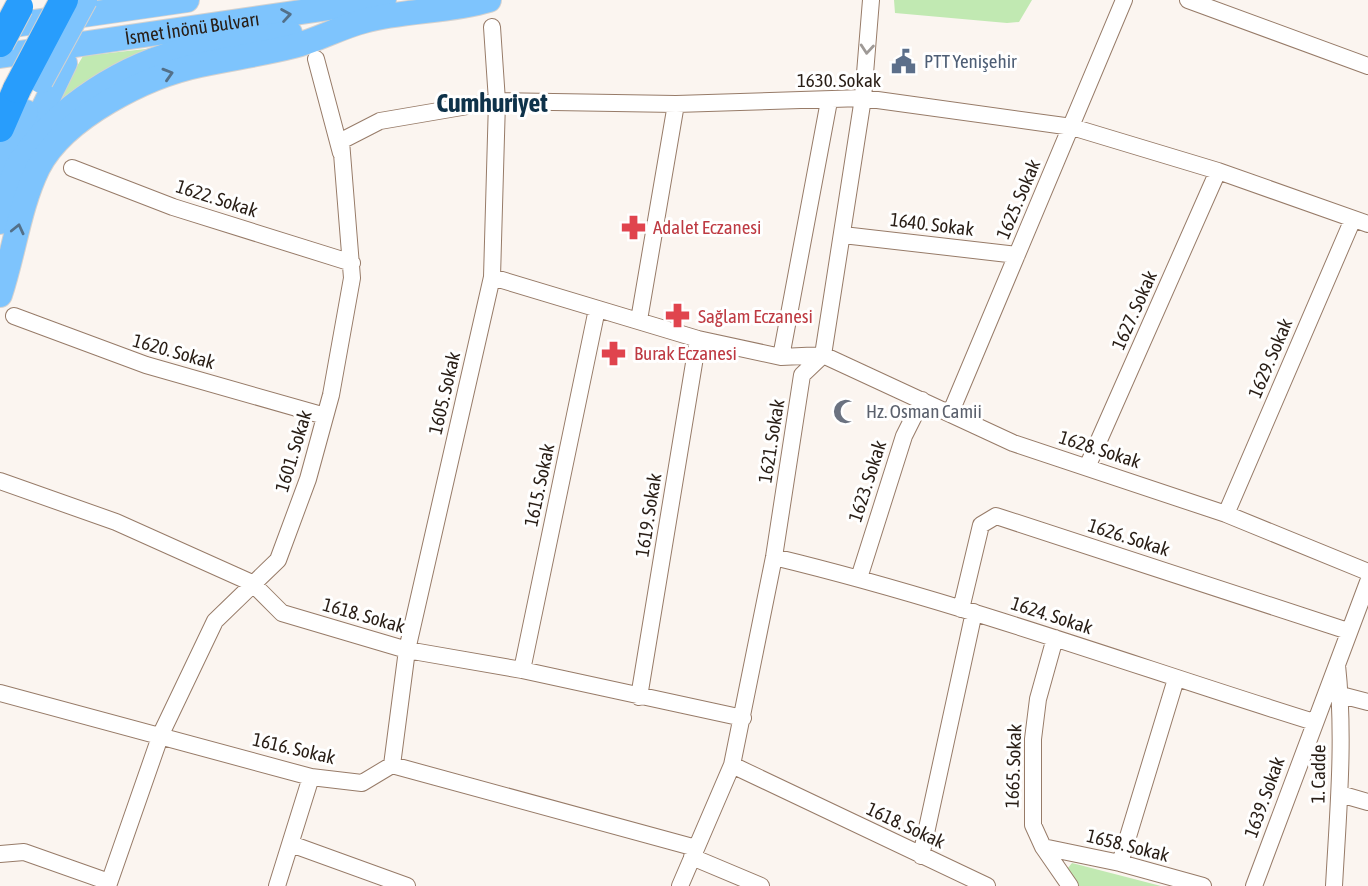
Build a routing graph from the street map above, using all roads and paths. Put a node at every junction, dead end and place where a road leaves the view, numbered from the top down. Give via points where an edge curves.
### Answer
1 (64, 0) edge
2 (85, 0) edge
3 (96, 0) edge
4 (187, 0) edge
5 (384, 0) edge
6 (489, 0) edge
7 (871, 0) edge
8 (1124, 0) edge
9 (1188, 0) edge
10 (21, 3) edge
11 (147, 4) edge
12 (364, 21) junction
13 (0, 27) edge
14 (492, 27) dead end
15 (0, 43) edge
16 (0, 56) edge
17 (316, 59) dead end
18 (1368, 66) edge
19 (29, 85) junction
20 (863, 98) junction
21 (497, 101) junction
22 (829, 101) junction
23 (676, 104) junction
24 (1072, 127) junction
25 (0, 128) edge
26 (341, 141) joint
27 (343, 162) junction
28 (10, 166) edge
29 (72, 168) dead end
30 (1218, 171) junction
31 (1360, 221) edge
32 (0, 222) edge
33 (843, 235) junction
34 (1017, 255) junction
35 (352, 263) junction
36 (492, 277) junction
37 (0, 295) edge
38 (597, 309) junction
39 (15, 316) dead end
40 (639, 320) junction
41 (698, 339) junction
42 (823, 355) junction
43 (781, 357) junction
44 (922, 400) junction
45 (950, 414) junction
46 (326, 416) junction
47 (1088, 466) junction
48 (0, 481) edge
49 (1226, 514) junction
50 (774, 557) junction
51 (1368, 572) edge
52 (859, 578) junction
53 (1368, 582) edge
54 (252, 583) junction
55 (968, 610) junction
56 (1348, 631) junction
57 (1055, 638) junction
58 (407, 650) junction
59 (1337, 662) junction
60 (522, 670) junction
61 (1177, 679) junction
62 (0, 693) edge
63 (1341, 695) junction
64 (639, 697) junction
65 (1368, 702) edge
66 (743, 718) junction
67 (1314, 722) junction
68 (160, 734) junction
69 (392, 765) junction
70 (732, 765) junction
71 (311, 777) junction
72 (1340, 794) junction
73 (1368, 802) edge
74 (291, 844) junction
75 (1043, 847) junction
76 (694, 853) junction
77 (0, 854) edge
78 (921, 856) junction
79 (1120, 863) junction
80 (960, 880) edge
81 (108, 884) edge
82 (276, 886) edge
83 (407, 886) edge
84 (680, 886) edge
85 (761, 886) edge
86 (987, 886) edge
87 (1070, 886) edge
88 (1203, 886) edge
89 (1254, 886) edge
90 (1334, 886) edge

1 - 19 highway, bridge
2 - 19 main road, bridge
3 - 28 main road
4 - 11 main road, İsmet İnönü Bulvarı
16 -> 5 main road, İsmet İnönü Bulvarı
6 - 12 main road
7 -> 20 street
8 - 24 street, 1625. Sokak
9 - 18 street
10 - 15 highway, bridge
11 - 13 main road, İsmet İnönü Bulvarı
12 - 28 main road via 190,49 154,60 95,89
37 -> 12 main road via 39,166 59,140 82,121 155,79 199,65 305,44
14 - 21 street, 1605. Sokak
17 - 27 street
19 - 25 highway
19 - 28 main road
20 - 22 street, 1630. Sokak
20 - 24 street, 1630. Sokak
20 - 33 street
21 - 23 street, 1630. Sokak
21 - 26 street, 1630. Sokak via 380,121
21 - 36 street, 1605. Sokak
22 - 23 street, 1630. Sokak
22 - 43 street
23 - 40 street
24 - 30 street, 1630. Sokak
24 - 34 street, 1625. Sokak
26 - 27 street, 1601. Sokak
27 - 35 street, 1601. Sokak
28 - 32 main road
29 - 35 street, 1622. Sokak via 173,207
30 - 31 street, 1630. Sokak
30 - 47 street, 1627. Sokak
31 - 49 street, 1629. Sokak
33 - 34 street, 1640. Sokak
33 - 42 street
34 - 45 street, 1625. Sokak
35 - 46 street, 1601. Sokak
36 - 38 street
36 - 58 street, 1605. Sokak
38 - 40 street
38 - 60 street, 1615. Sokak
39 - 46 street, 1620. Sokak via 146,365
40 - 41 street
41 - 43 street
41 - 64 street, 1619. Sokak
42 - 43 street
42 - 44 street, 1628. Sokak
42 - 50 street, 1621. Sokak via 802,375
44 - 45 street, 1628. Sokak
44 - 52 street, 1623. Sokak via 904,436
45 - 47 street, 1628. Sokak via 1013,443
46 - 54 street, 1601. Sokak via 278,560
47 - 49 street, 1628. Sokak
48 - 54 street, 1618. Sokak via 116,522
49 - 51 street, 1628. Sokak
50 - 52 street, 1624. Sokak
50 - 66 street, 1621. Sokak
52 - 55 street, 1624. Sokak
53 - 56 street, 1. Cadde
54 - 58 street, 1618. Sokak via 282,613
54 - 68 street, 1601. Sokak via 215,621
55 - 56 street, 1626. Sokak via 981,525 996,516
55 - 57 street, 1624. Sokak
55 - 78 street, 1626. Sokak
56 - 59 street, 1. Cadde
57 - 61 street, 1624. Sokak
57 - 75 street, 1665. Sokak via 1038,699 1033,739 1033,825
58 - 60 street, 1618. Sokak
58 - 69 street, 1605. Sokak
59 - 63 street, 1. Cadde
59 - 67 street, 1. Cadde
60 - 64 street, 1618. Sokak
61 - 67 street, 1624. Sokak
61 - 79 street
62 - 68 street, 1616. Sokak
63 - 65 street
63 - 72 street, 1. Cadde
64 - 66 street, 1618. Sokak
66 - 70 street, 1621. Sokak
67 - 89 street, 1639. Sokak
68 - 71 street, 1616. Sokak
68 - 81 street, 1601. Sokak
69 - 71 street, 1616. Sokak via 362,783
69 - 76 street
70 - 76 street, 1621. Sokak
70 - 78 street, 1618. Sokak
71 - 74 street
72 - 73 street
72 - 90 street, 1. Cadde
74 - 82 street
74 - 83 street
75 - 79 street, 1658. Sokak
75 - 87 street, 1665. Sokak
76 - 84 street, 1621. Sokak
76 - 85 street
77 - 81 street via 24,852
78 - 80 street, 1618. Sokak
79 - 88 street, 1658. Sokak
80 - 86 street, 1618. Sokak

